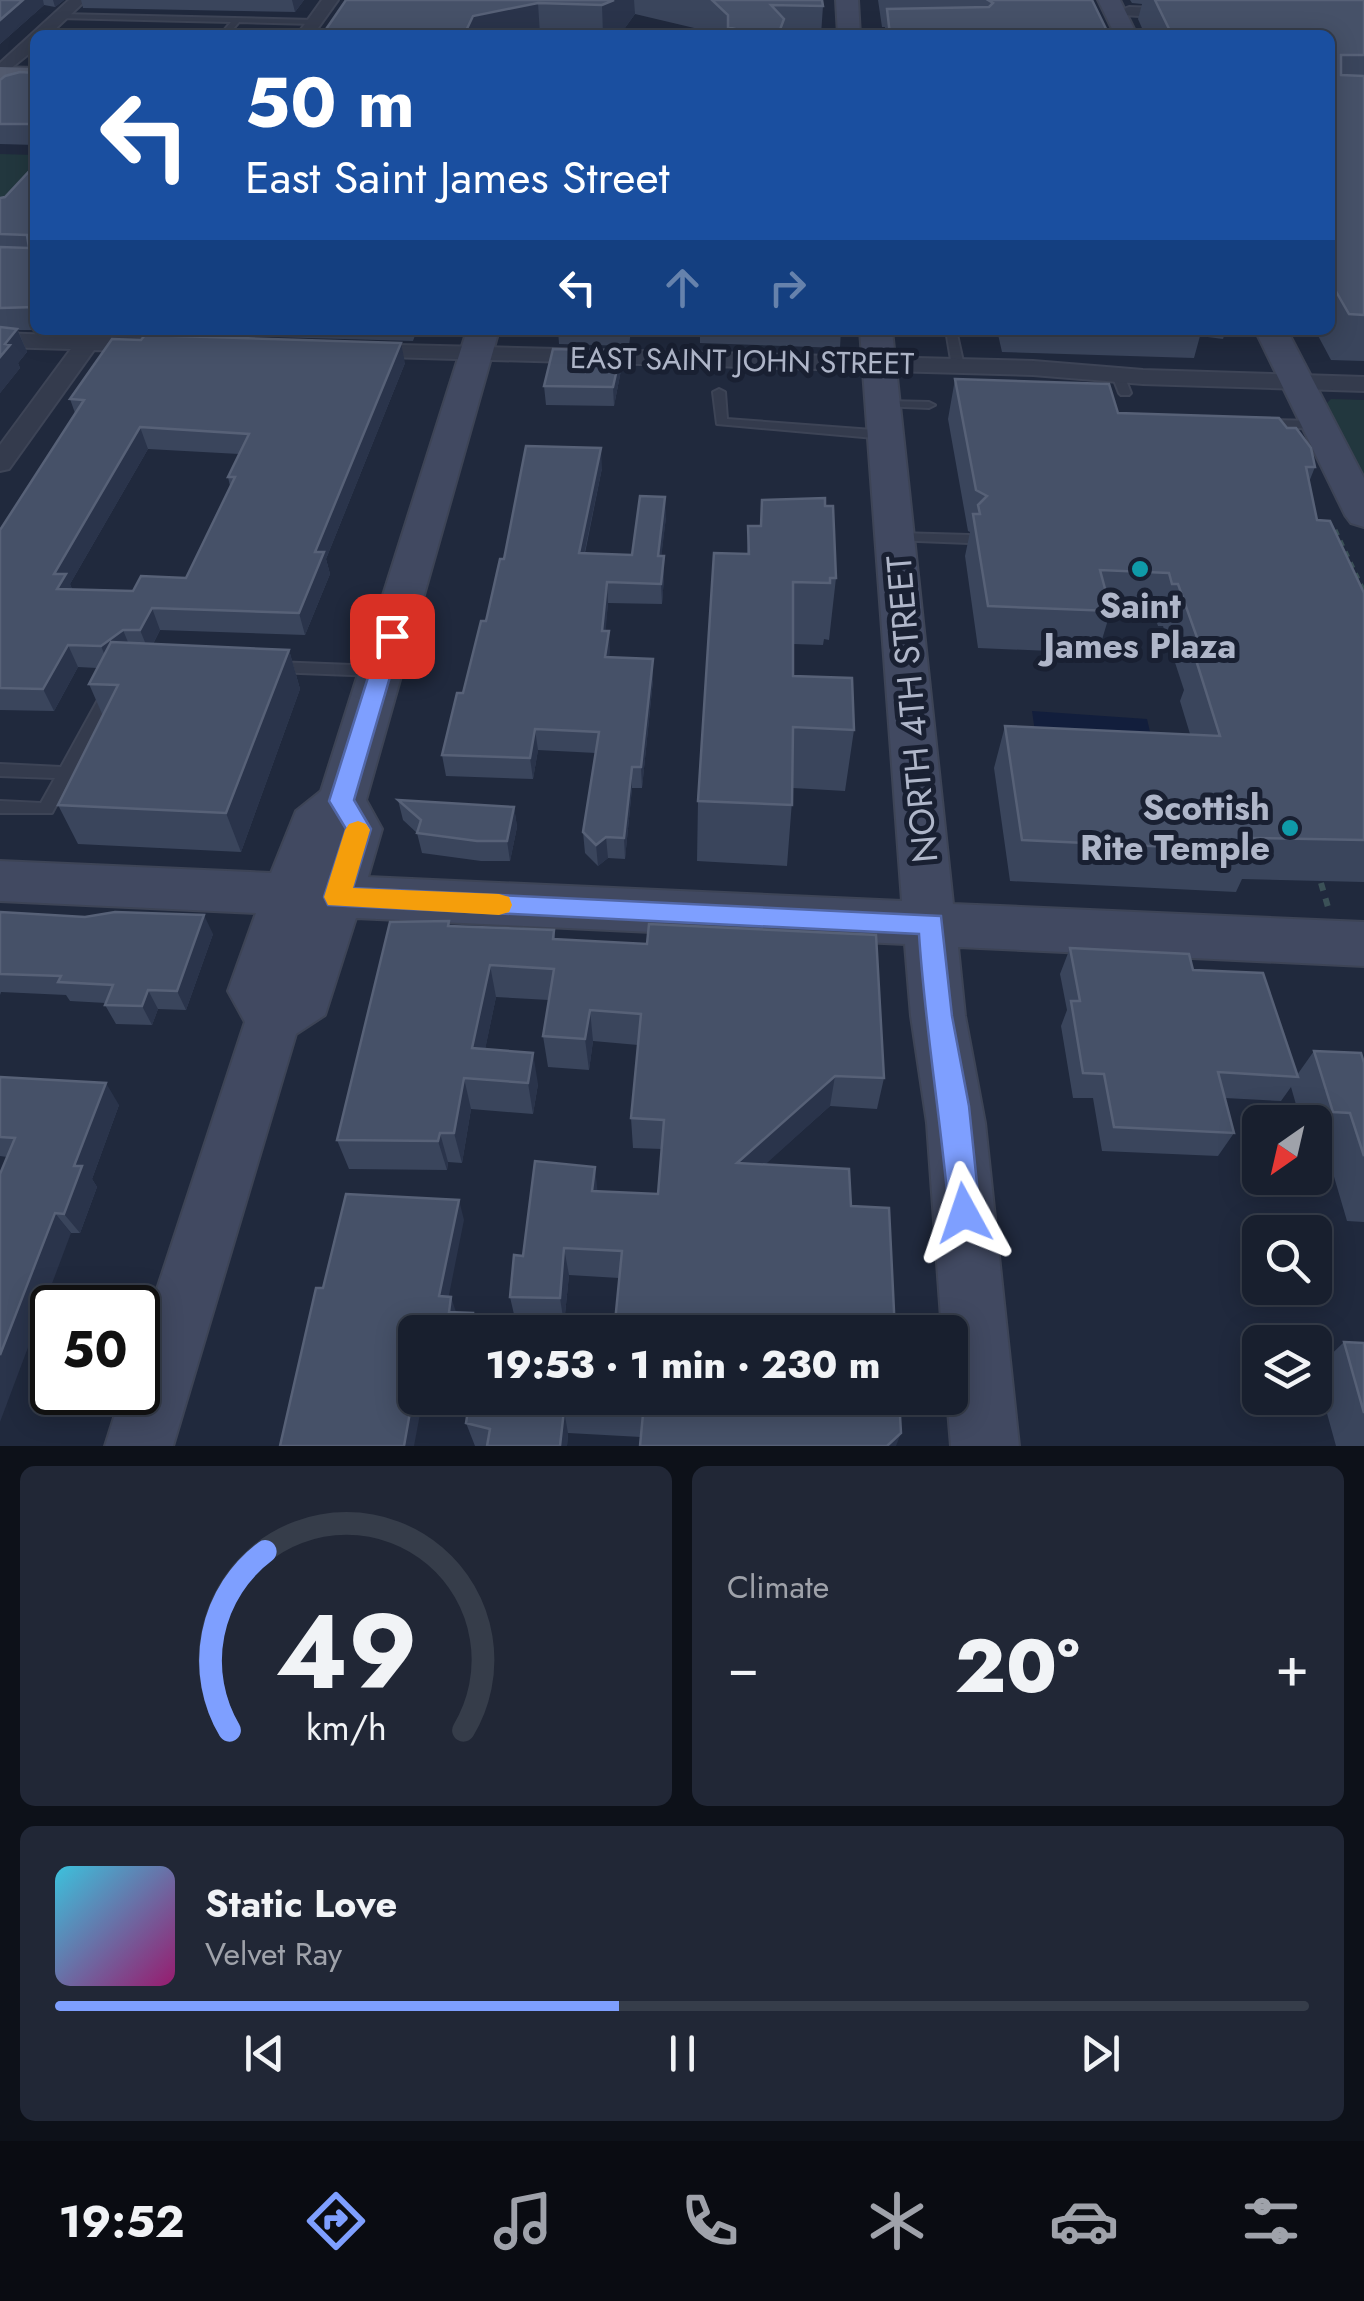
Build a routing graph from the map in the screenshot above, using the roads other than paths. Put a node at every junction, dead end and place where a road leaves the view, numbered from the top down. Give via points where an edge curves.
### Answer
1 (78, 0) edge
2 (330, 0) edge
3 (846, 0) edge
4 (1109, 0) edge
5 (1208, 14) edge
6 (61, 16) junction
7 (237, 20) junction
8 (1128, 24) edge
9 (310, 28) edge
10 (46, 30) edge
11 (228, 30) edge
12 (849, 30) edge
13 (30, 45) edge
14 (0, 74) edge
15 (30, 76) edge
16 (951, 335) edge
17 (1273, 335) edge
18 (92, 336) edge
19 (0, 340) edge
20 (480, 342) edge
21 (168, 345) edge
22 (328, 350) edge
23 (958, 366) junction
24 (1296, 382) junction
25 (881, 384) edge
26 (1364, 384) edge
27 (719, 392) dead end
28 (930, 405) dead end
29 (1257, 424) edge
30 (1319, 425) junction
31 (0, 463) edge
32 (1364, 515) edge
33 (896, 537) junction
34 (969, 539) dead end
35 (250, 666) edge
36 (381, 671) junction
37 (119, 673) edge
38 (0, 770) edge
39 (66, 774) junction
40 (0, 807) edge
41 (0, 881) edge
42 (313, 896) junction
43 (932, 924) junction
44 (1346, 926) edge
45 (139, 1446) edge
46 (985, 1446) edge

1 - 6 street
2 - 9 street
3 - 12 street
4 - 8 street
5 - 8 street
6 - 7 lane
6 - 10 street
7 - 9 lane
7 - 11 lane
13 - 14 street
14 - 15 main road
16 - 23 lane
17 - 24 street
18 - 19 street
18 - 21 street
18 - 31 street
20 - 22 street, EAST SAINT JOHN STREET
20 - 25 street, EAST SAINT JOHN STREET
20 - 36 street
23 - 24 street, EAST SAINT JOHN STREET via 1122,384
23 - 25 street, EAST SAINT JOHN STREET
24 - 26 street, EAST SAINT JOHN STREET
24 - 30 street
25 - 27 lane via 721,422
25 - 28 lane
25 - 33 street, NORTH 4TH STREET
29 - 30 lane
30 - 32 street
33 - 34 lane
33 - 43 street, NORTH 4TH STREET
35 - 36 lane
36 - 42 street via 342,801 358,829
37 - 39 lane
38 - 39 lane
39 - 40 lane via 46,810
41 - 42 street
42 - 43 street
42 - 45 street via 306,998 273,1020
43 - 44 street
43 - 46 street, NORTH 4TH STREET

